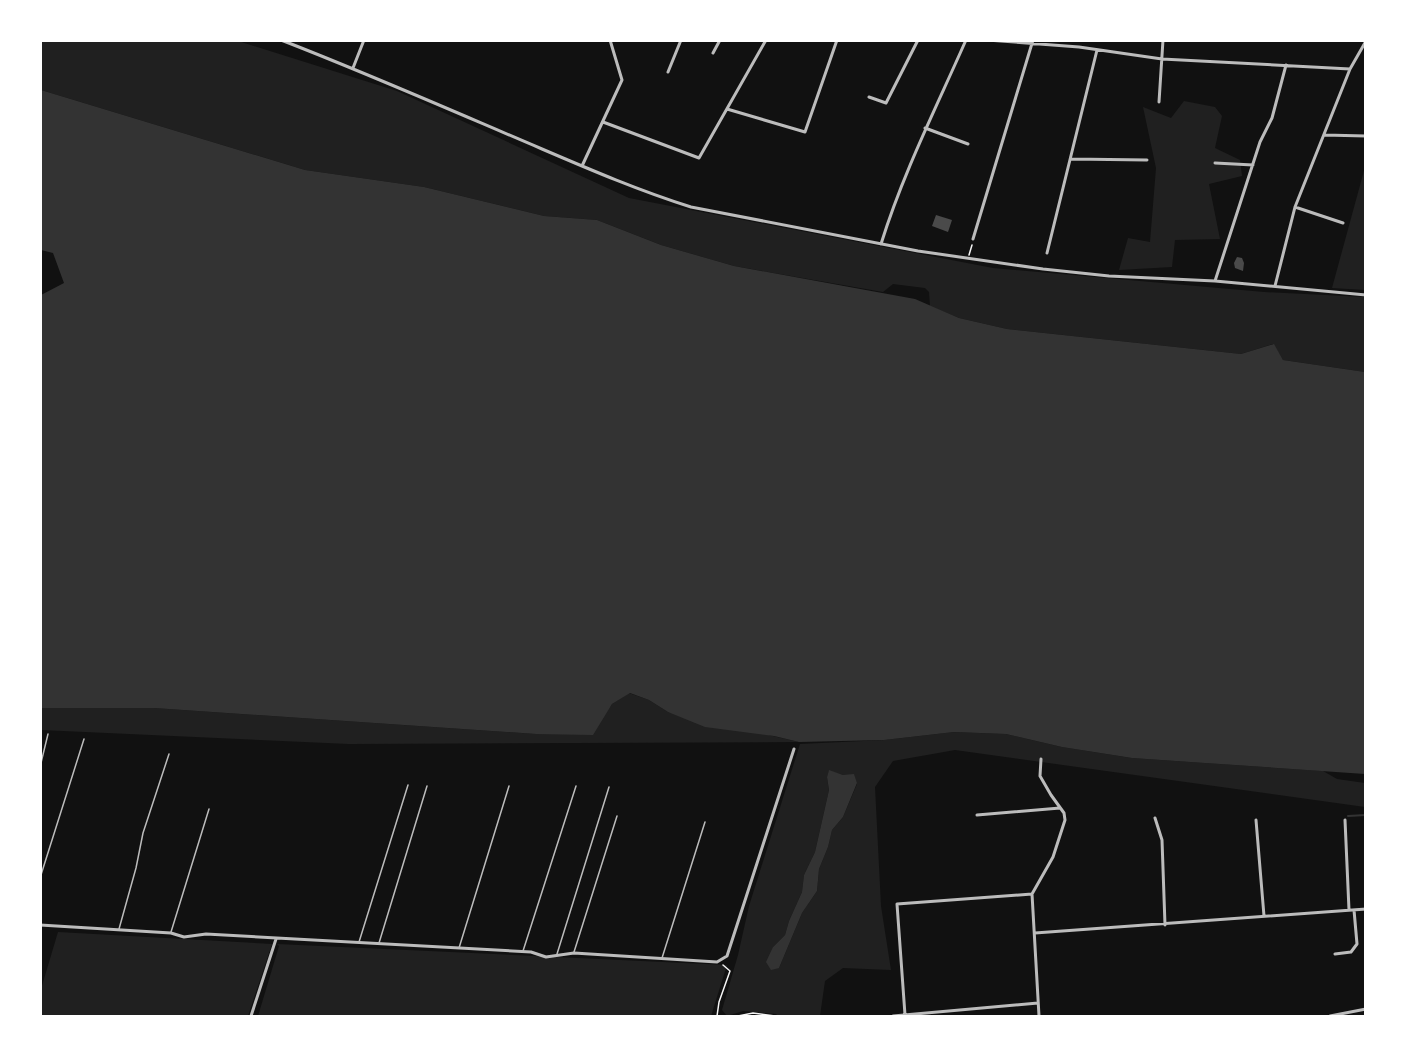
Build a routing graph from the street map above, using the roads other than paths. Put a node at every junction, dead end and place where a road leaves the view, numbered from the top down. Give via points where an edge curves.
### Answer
1 (281, 40) edge
2 (364, 40) edge
3 (610, 40) edge
4 (681, 40) edge
5 (720, 40) edge
6 (766, 40) edge
7 (837, 40) edge
8 (918, 40) edge
9 (966, 40) edge
10 (987, 40) edge
11 (1081, 40) edge
12 (1163, 40) edge
13 (1365, 41) edge
14 (1033, 42) edge
15 (1079, 47) junction
16 (1097, 50) junction
17 (713, 53) dead end
18 (1162, 59) junction
19 (1286, 65) junction
20 (353, 68) junction
21 (1350, 69) junction
22 (668, 72) dead end
23 (869, 97) dead end
24 (1159, 102) dead end
25 (727, 110) junction
26 (603, 122) junction
27 (925, 128) junction
28 (1324, 135) junction
29 (1365, 136) edge
30 (968, 144) dead end
31 (1070, 159) junction
32 (1147, 160) dead end
33 (1215, 163) dead end
34 (1253, 165) junction
35 (582, 166) junction
36 (1295, 207) junction
37 (1343, 223) dead end
38 (973, 239) road end
39 (881, 244) junction
40 (1047, 253) dead end
41 (1215, 281) junction
42 (1275, 286) junction
43 (1365, 295) edge
44 (48, 734) dead end
45 (84, 739) dead end
46 (794, 749) dead end
47 (169, 754) dead end
48 (1041, 759) dead end
49 (40, 767) edge
50 (408, 785) dead end
51 (428, 786) dead end
52 (509, 786) dead end
53 (576, 786) dead end
54 (609, 787) dead end
55 (1060, 808) junction
56 (209, 809) dead end
57 (617, 816) dead end
58 (977, 816) dead end
59 (1155, 818) dead end
60 (1256, 820) dead end
61 (1345, 820) dead end
62 (705, 822) dead end
63 (40, 878) edge
64 (1032, 894) junction
65 (1365, 909) edge
66 (1348, 910) junction
67 (1354, 910) junction
68 (1264, 916) junction
69 (40, 925) edge
70 (1165, 925) junction
71 (119, 930) junction
72 (171, 933) junction
73 (1035, 933) junction
74 (276, 939) junction
75 (358, 943) junction
76 (378, 944) junction
77 (458, 948) junction
78 (523, 952) junction
79 (574, 953) junction
80 (1335, 954) dead end
81 (556, 955) junction
82 (662, 959) junction
83 (1038, 1002) junction
84 (1365, 1009) edge
85 (906, 1015) edge
86 (251, 1017) edge
87 (893, 1017) edge
88 (1039, 1017) edge
89 (1330, 1017) edge

1 - 20 street
2 - 20 street
3 - 26 street via 622,80
4 - 22 street
5 - 17 street
6 - 25 street
7 - 25 street via 805,132
8 - 23 street via 886,103
9 - 27 street
10 - 14 street
11 - 15 street
12 - 18 street
13 - 21 street
14 - 15 street
14 - 38 street
15 - 16 street
16 - 18 street
16 - 31 street
18 - 19 street
18 - 24 street
19 - 21 street
19 - 34 street via 1272,118
20 - 35 street
21 - 28 street
25 - 26 street via 699,158
26 - 35 street
27 - 30 street
27 - 39 street
28 - 29 street
28 - 36 street
31 - 32 street
31 - 40 street
33 - 34 street
34 - 41 street
35 - 39 street via 691,207
36 - 37 street
36 - 42 street
39 - 41 street via 1109,276
41 - 42 street
42 - 43 street
44 - 49 lane
45 - 63 lane
46 - 82 street via 727,956 717,962
47 - 71 lane via 143,833
48 - 55 street via 1040,776
50 - 75 lane
51 - 76 lane
52 - 77 lane
53 - 78 lane
54 - 81 lane
55 - 58 street
55 - 64 street via 1065,820 1053,857
56 - 72 lane
57 - 79 lane
59 - 70 street via 1162,840
60 - 68 street
61 - 66 street
62 - 82 lane
64 - 73 street
64 - 85 street via 897,904
65 - 67 street
66 - 67 street
66 - 68 street
67 - 80 street via 1357,944 1351,952
68 - 70 street
69 - 71 street
70 - 73 street
71 - 72 street
72 - 74 street via 184,937 206,934
73 - 83 street
74 - 75 street
74 - 86 street
75 - 76 street
76 - 77 street
77 - 78 street
78 - 81 street
79 - 81 street
79 - 82 street
83 - 85 street
83 - 88 street
84 - 89 street
85 - 87 street

